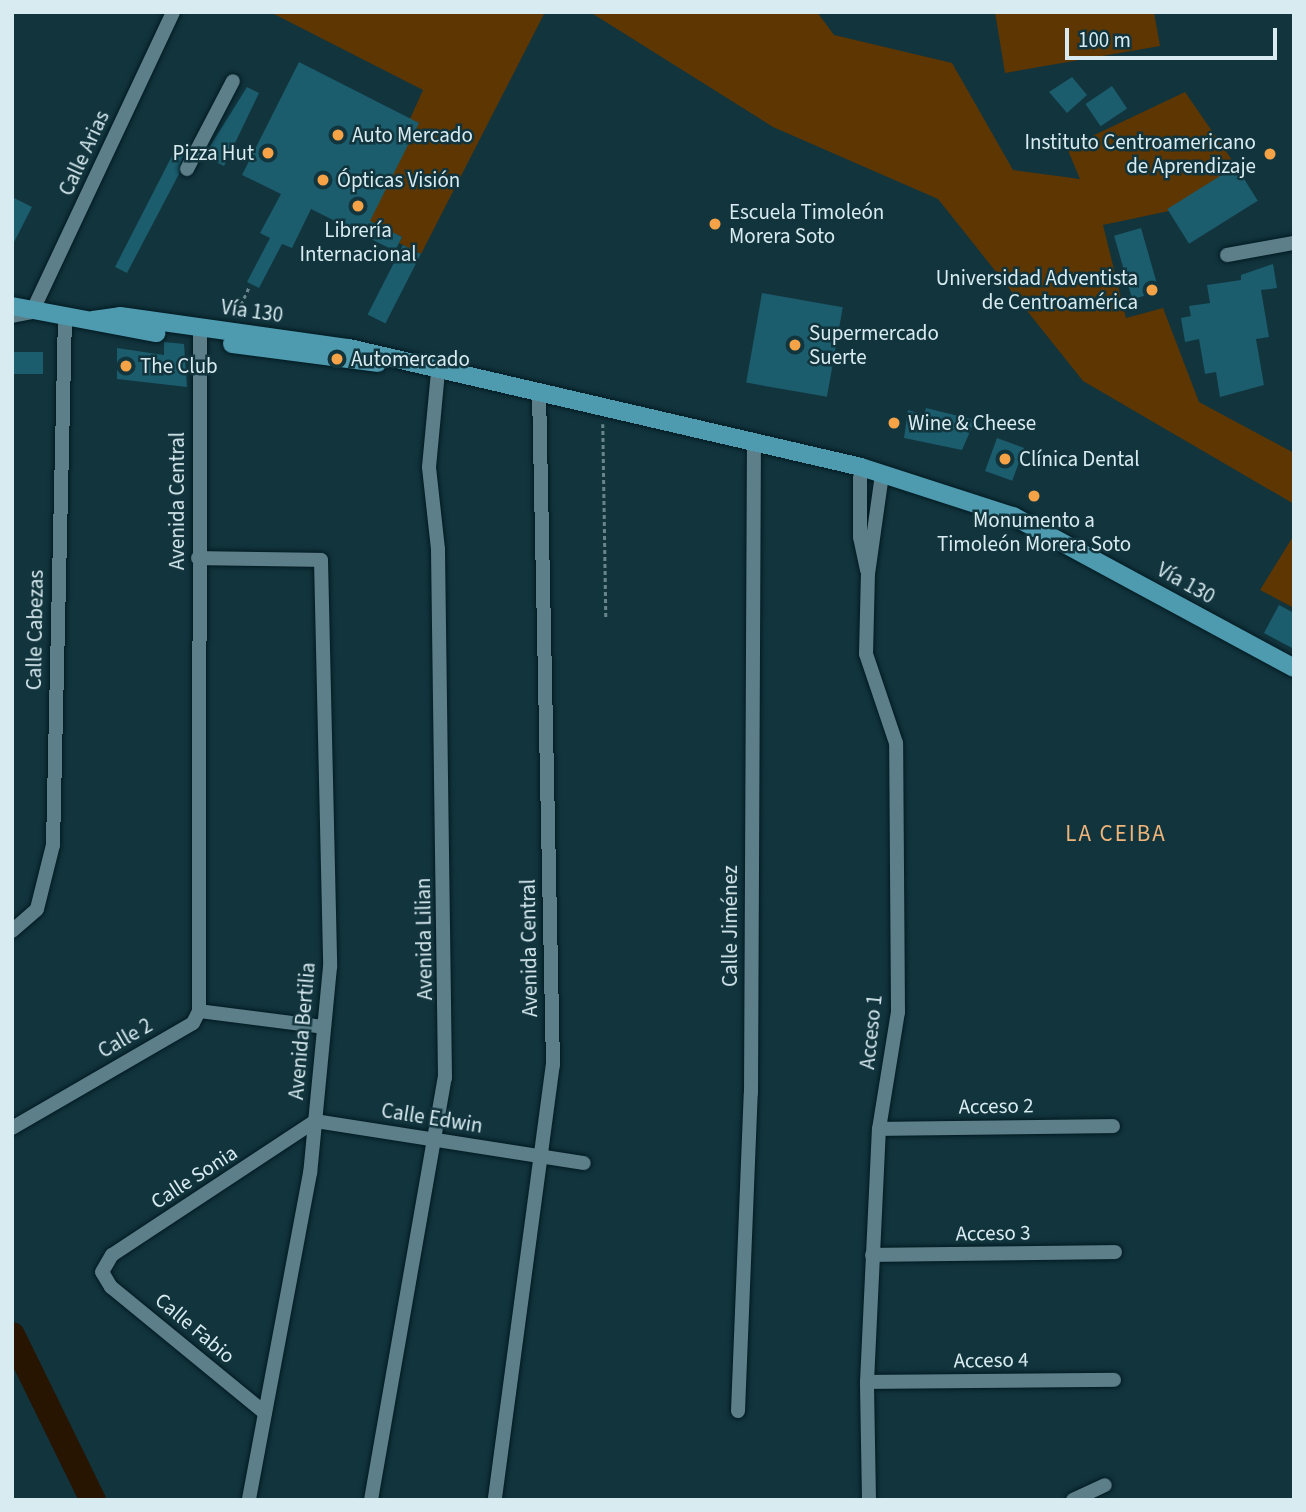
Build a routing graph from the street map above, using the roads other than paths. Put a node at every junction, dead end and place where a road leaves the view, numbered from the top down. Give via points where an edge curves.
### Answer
1 (173, 12) edge
2 (233, 80) dead end
3 (187, 169) dead end
4 (1294, 243) edge
5 (1227, 255) dead end
6 (12, 306) edge
7 (32, 312) junction
8 (12, 316) edge
9 (65, 317) junction
10 (200, 333) junction
11 (438, 372) junction
12 (539, 393) junction
13 (753, 446) junction
14 (860, 477) junction
15 (881, 482) junction
16 (940, 494) junction
17 (198, 558) junction
18 (868, 574) junction
19 (1294, 668) edge
20 (12, 931) edge
21 (199, 1011) junction
22 (324, 1027) junction
23 (315, 1121) junction
24 (1114, 1126) dead end
25 (12, 1128) edge
26 (878, 1129) junction
27 (437, 1139) junction
28 (542, 1159) junction
29 (584, 1163) dead end
30 (1115, 1252) dead end
31 (872, 1255) junction
32 (102, 1272) joint
33 (1114, 1380) dead end
34 (867, 1382) junction
35 (738, 1411) dead end
36 (265, 1413) junction
37 (1105, 1485) dead end
38 (495, 1498) edge
39 (248, 1500) edge
40 (371, 1500) edge
41 (869, 1500) edge
42 (1073, 1500) edge

1 - 7 street, Calle Arias
2 - 3 street
4 - 5 street
6 - 7 main road, Vía 130
7 - 8 street
7 - 9 main road, Vía 130
9 - 10 main road, Vía 130
9 - 20 street, Calle Cabezas via 53,845 41,901
10 - 11 main road, Vía 130
10 - 17 street, Avenida Central
11 - 12 main road, Vía 130
11 - 27 street, Avenida Lilian via 429,467 438,549 446,1004
12 - 13 main road, Vía 130 via 626,413 650,428
12 - 28 street, Avenida Central via 552,1065
13 - 14 main road, Vía 130
13 - 16 main road, Vía 130
13 - 35 street, Calle Jiménez via 751,1093
14 - 15 main road, Vía 130
14 - 18 street, Acceso 1 via 860,537
15 - 16 main road, Vía 130
15 - 18 street, Acceso 1
16 - 19 main road, Vía 130 via 1013,516
17 - 21 street, Avenida Central
17 - 22 street, Avenida Bertilia via 321,560 330,967
18 - 26 street, Acceso 1 via 868,670 896,743 898,1012
21 - 22 street
21 - 25 street, Calle 2 via 193,1023
22 - 23 street, Avenida Bertilia
23 - 27 street, Calle Edwin
23 - 32 street, Calle Sonia via 112,1255
23 - 36 street, Avenida Bertilia
24 - 26 street, Acceso 2
26 - 31 street, Acceso 1
27 - 28 street, Calle Edwin
27 - 40 street, Avenida Lilian
28 - 29 street, Calle Edwin
28 - 38 street, Avenida Central
30 - 31 street, Acceso 3
31 - 34 street, Acceso 1
32 - 36 street, Calle Fabio via 111,1287
33 - 34 street, Acceso 4
34 - 41 street, Acceso 1
36 - 39 street, Avenida Bertilia
37 - 42 street

